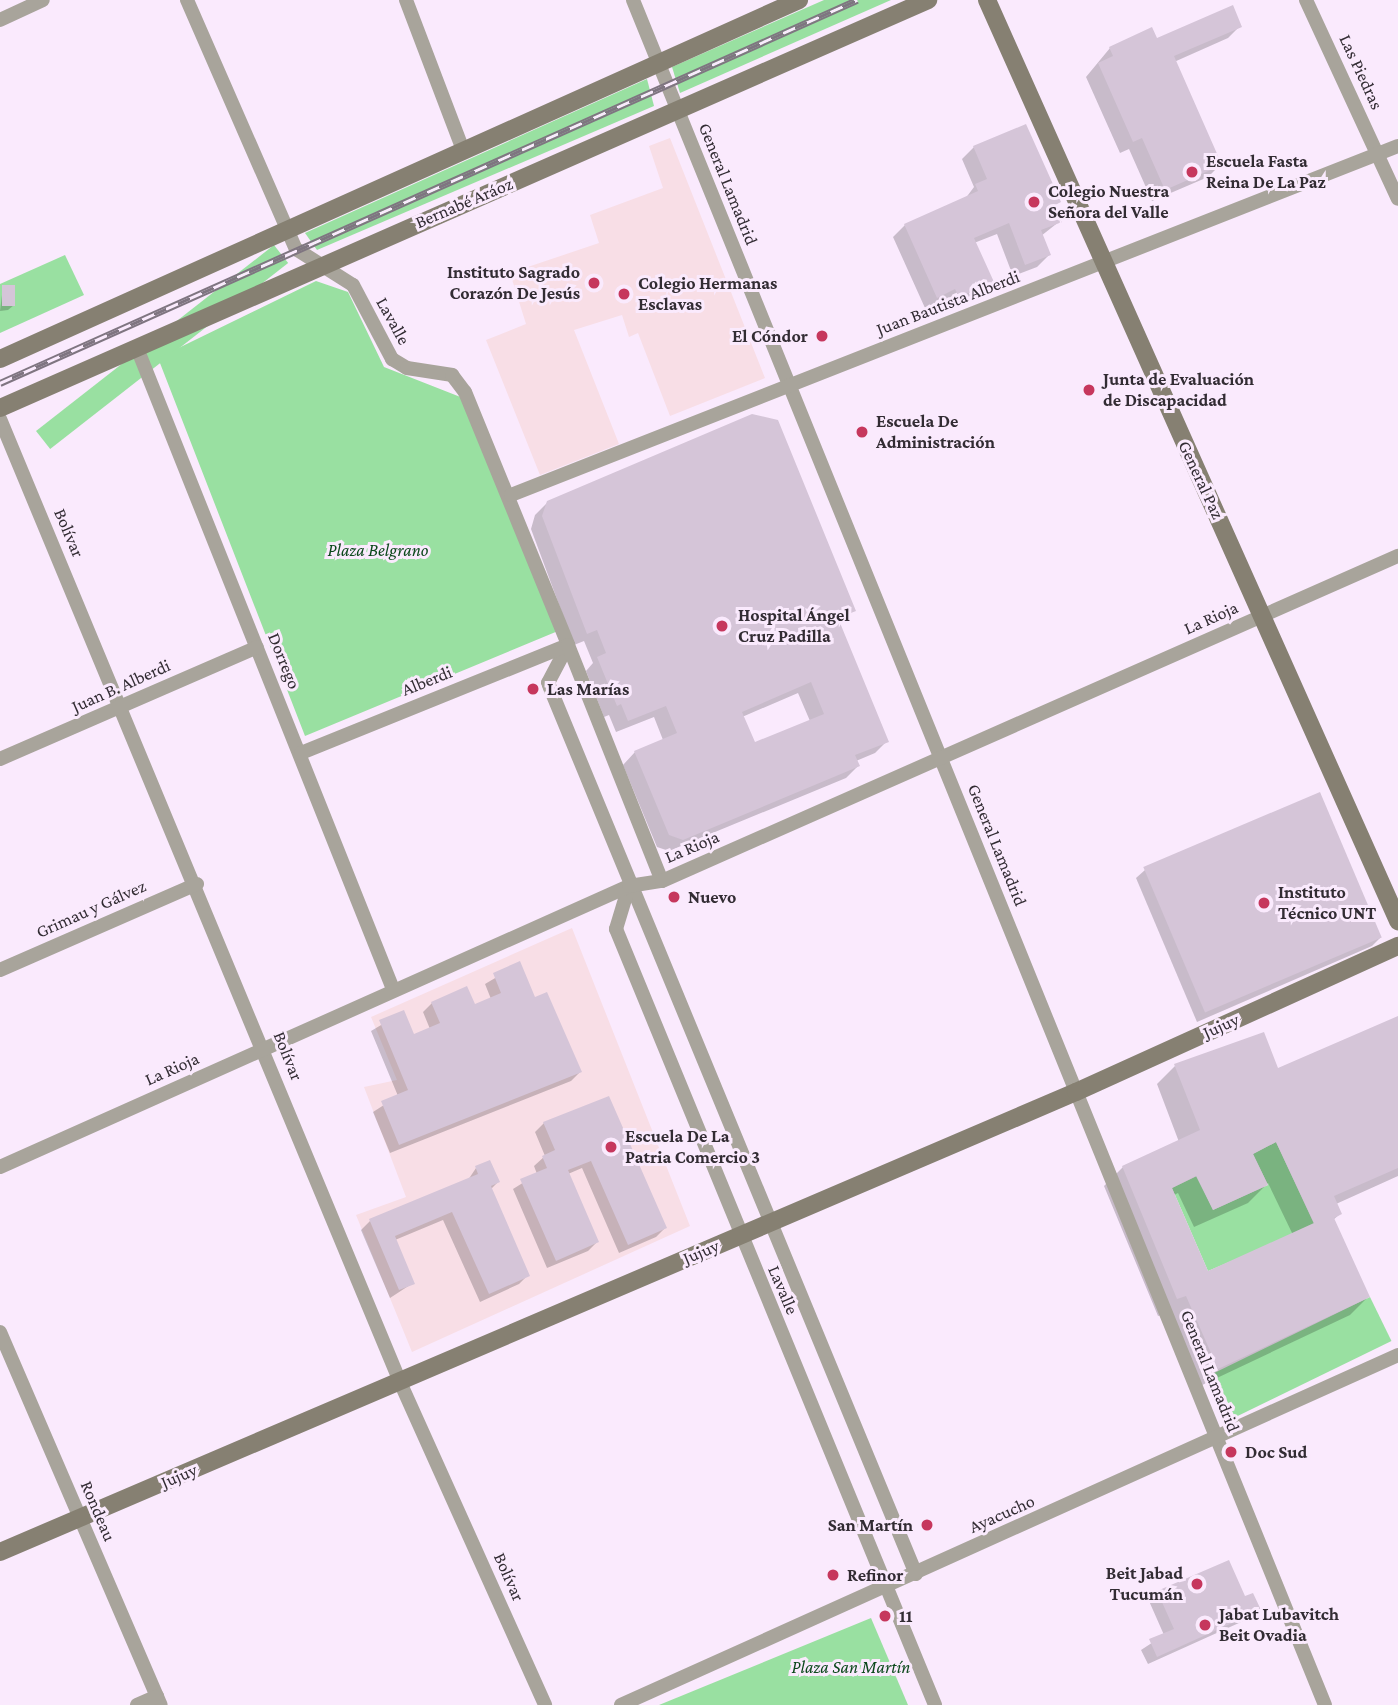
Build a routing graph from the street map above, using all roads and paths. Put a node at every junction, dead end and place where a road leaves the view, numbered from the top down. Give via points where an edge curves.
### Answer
1 (43, 0) edge
2 (187, 0) edge
3 (406, 0) edge
4 (633, 0) edge
5 (799, 0) edge
6 (928, 0) edge
7 (987, 0) edge
8 (1306, 0) edge
9 (0, 20) edge
10 (659, 64) junction
11 (678, 112) junction
12 (1398, 146) edge
13 (463, 150) junction
14 (1377, 154) junction
15 (1398, 199) edge
16 (287, 228) junction
17 (1102, 264) junction
18 (320, 265) junction
19 (137, 348) junction
20 (0, 359) edge
21 (787, 385) junction
22 (0, 408) edge
23 (0, 419) edge
24 (511, 495) junction
25 (1398, 556) edge
26 (1263, 615) junction
27 (568, 645) junction
28 (257, 648) junction
29 (121, 707) junction
30 (300, 753) junction
31 (0, 759) edge
32 (942, 761) junction
33 (662, 881) junction
34 (197, 884) junction
35 (629, 886) junction
36 (1398, 920) edge
37 (1398, 946) edge
38 (0, 970) edge
39 (393, 989) junction
40 (265, 1049) junction
41 (1076, 1092) junction
42 (0, 1167) edge
43 (771, 1223) junction
44 (739, 1236) junction
45 (0, 1332) edge
46 (1398, 1355) edge
47 (400, 1382) junction
48 (1216, 1438) junction
49 (80, 1518) junction
50 (0, 1552) edge
51 (916, 1574) junction
52 (885, 1587) junction
53 (159, 1701) edge
54 (137, 1705) edge
55 (545, 1705) edge
56 (621, 1705) edge
57 (935, 1705) edge
58 (1325, 1705) edge

1 - 9 street
2 - 16 street, Lavalle
3 - 13 street
4 - 10 street, General Lamadrid
5 - 10 street
6 - 11 street, Bernabé Aráoz
7 - 17 street, General Paz
8 - 14 street, Las Piedras
10 - 11 street, General Lamadrid
10 - 13 street
11 - 18 street, Bernabé Aráoz
11 - 21 street, General Lamadrid
12 - 14 street, Juan Bautista Alberdi
13 - 16 street
14 - 15 street, Las Piedras
14 - 17 street, Juan Bautista Alberdi
16 - 18 street, Lavalle via 296,249
16 - 20 street
17 - 21 street, Juan Bautista Alberdi
17 - 26 street, General Paz
18 - 19 street, Bernabé Aráoz
18 - 24 street, Lavalle via 344,275 353,285 392,359 407,368 452,375 465,392
19 - 22 street, Bernabé Aráoz
19 - 28 street, Dorrego
21 - 24 street, Juan Bautista Alberdi
21 - 32 street, General Lamadrid
23 - 29 street, Bolívar
24 - 27 street, Lavalle
25 - 26 street, La Rioja
26 - 32 street, La Rioja
26 - 36 street, General Paz
27 - 30 street, Alberdi
27 - 33 street, Lavalle
27 - 35 street, Lavalle via 548,684
28 - 29 street, Juan B. Alberdi
28 - 30 street, Dorrego
29 - 31 street, Juan B. Alberdi
29 - 34 street, Bolívar
30 - 39 street, Dorrego
32 - 33 street, La Rioja
32 - 41 street, General Lamadrid
33 - 35 street, La Rioja
34 - 38 street, Grimau y Gálvez
34 - 40 street, Bolívar
35 - 39 street, La Rioja
35 - 43 street, Lavalle
35 - 44 street, Lavalle via 616,929
37 - 41 street, Jujuy
39 - 40 street, La Rioja
40 - 42 street, La Rioja
40 - 47 street, Bolívar
41 - 43 street, Jujuy
41 - 48 street, General Lamadrid
43 - 44 street, Jujuy
43 - 51 street, Lavalle
44 - 47 street, Jujuy
44 - 52 street, Lavalle
45 - 49 street, Rondeau
46 - 48 street, Ayacucho
47 - 49 street, Jujuy
47 - 55 street, Bolívar
48 - 51 street, Ayacucho
48 - 58 street, General Lamadrid
49 - 50 street, Jujuy
49 - 53 street, Rondeau
51 - 52 street, Ayacucho
52 - 56 street, Ayacucho
52 - 57 street, Lavalle
53 - 54 street

